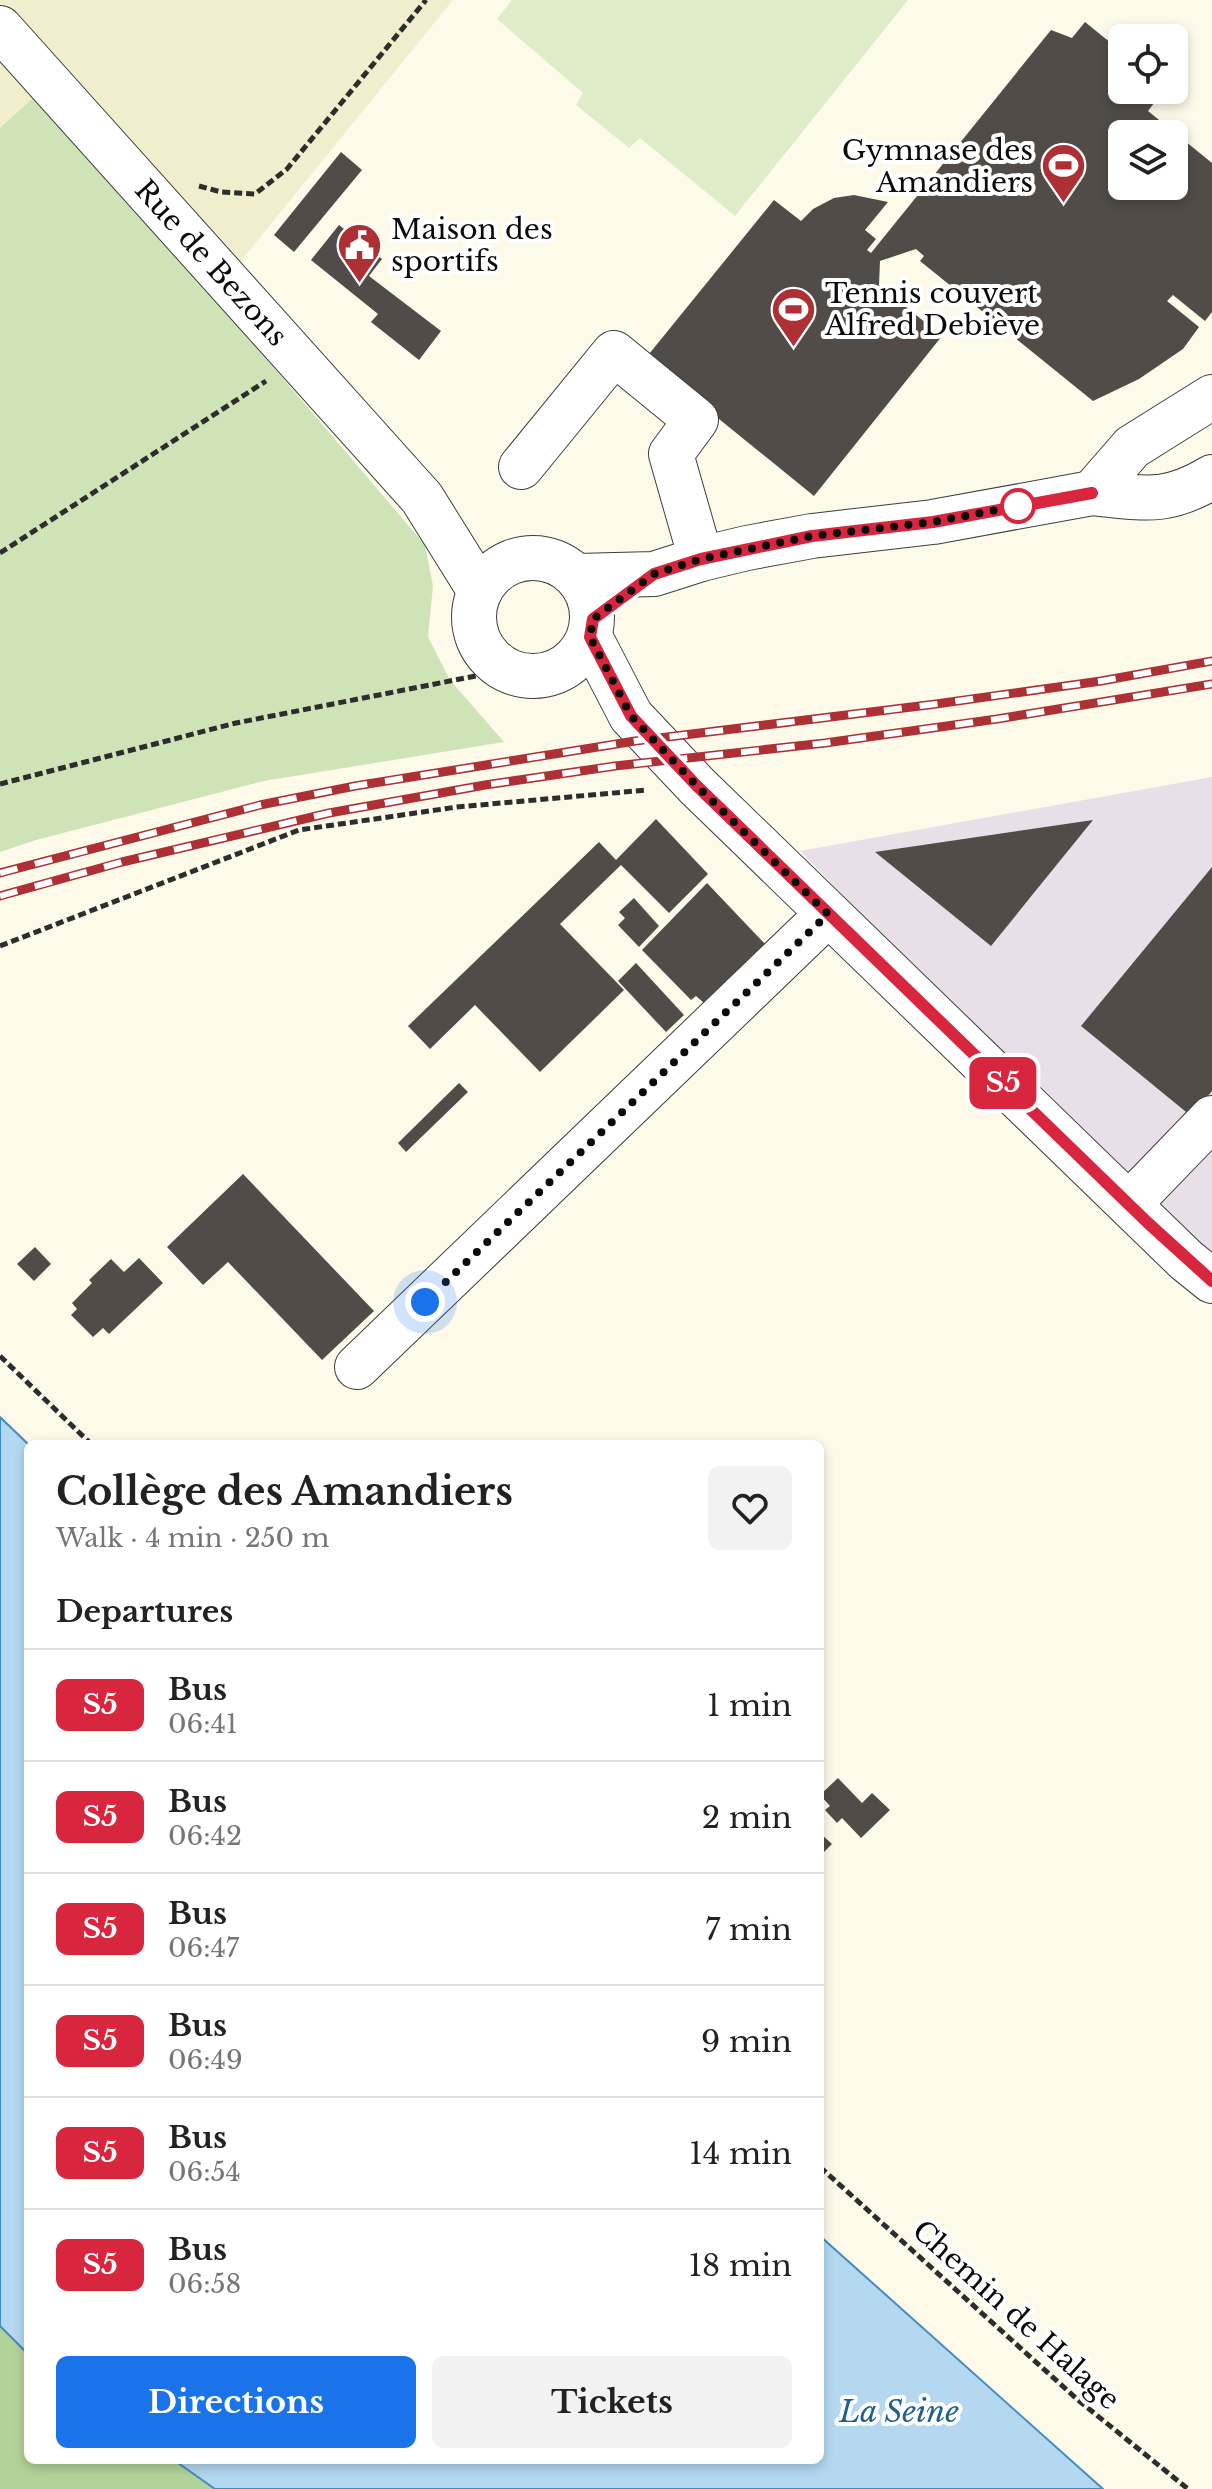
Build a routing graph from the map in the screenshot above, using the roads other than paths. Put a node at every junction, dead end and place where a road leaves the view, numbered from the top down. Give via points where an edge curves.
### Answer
1 (0, 28) edge
2 (1212, 397) edge
3 (521, 467) dead end
4 (1212, 477) edge
5 (1092, 493) junction
6 (422, 498) junction
7 (518, 559) junction
8 (701, 559) junction
9 (654, 574) junction
10 (577, 576) junction
11 (480, 591) junction
12 (591, 628) junction
13 (524, 673) junction
14 (631, 716) junction
15 (828, 914) junction
16 (1212, 1118) edge
17 (1129, 1204) junction
18 (1212, 1281) edge
19 (357, 1367) dead end

1 - 6 street, Rue de Bezons
2 - 5 street via 1132,447
3 - 8 street via 614,353 696,420 671,454
4 - 5 street via 1155,500
5 - 8 street via 933,522 812,536
6 - 7 street, Rue de Bezons
6 - 11 street, Rue de Bezons
7 - 10 street, Rue de Bezons via 549,559
7 - 11 street via 502,566
8 - 9 street
9 - 10 street
9 - 12 street
10 - 12 street via 591,603
11 - 13 street via 474,609 481,644 492,659
12 - 13 street via 572,663 558,672
12 - 14 street
13 - 14 street
14 - 15 street
15 - 17 street
15 - 19 street
16 - 17 street
17 - 18 street

